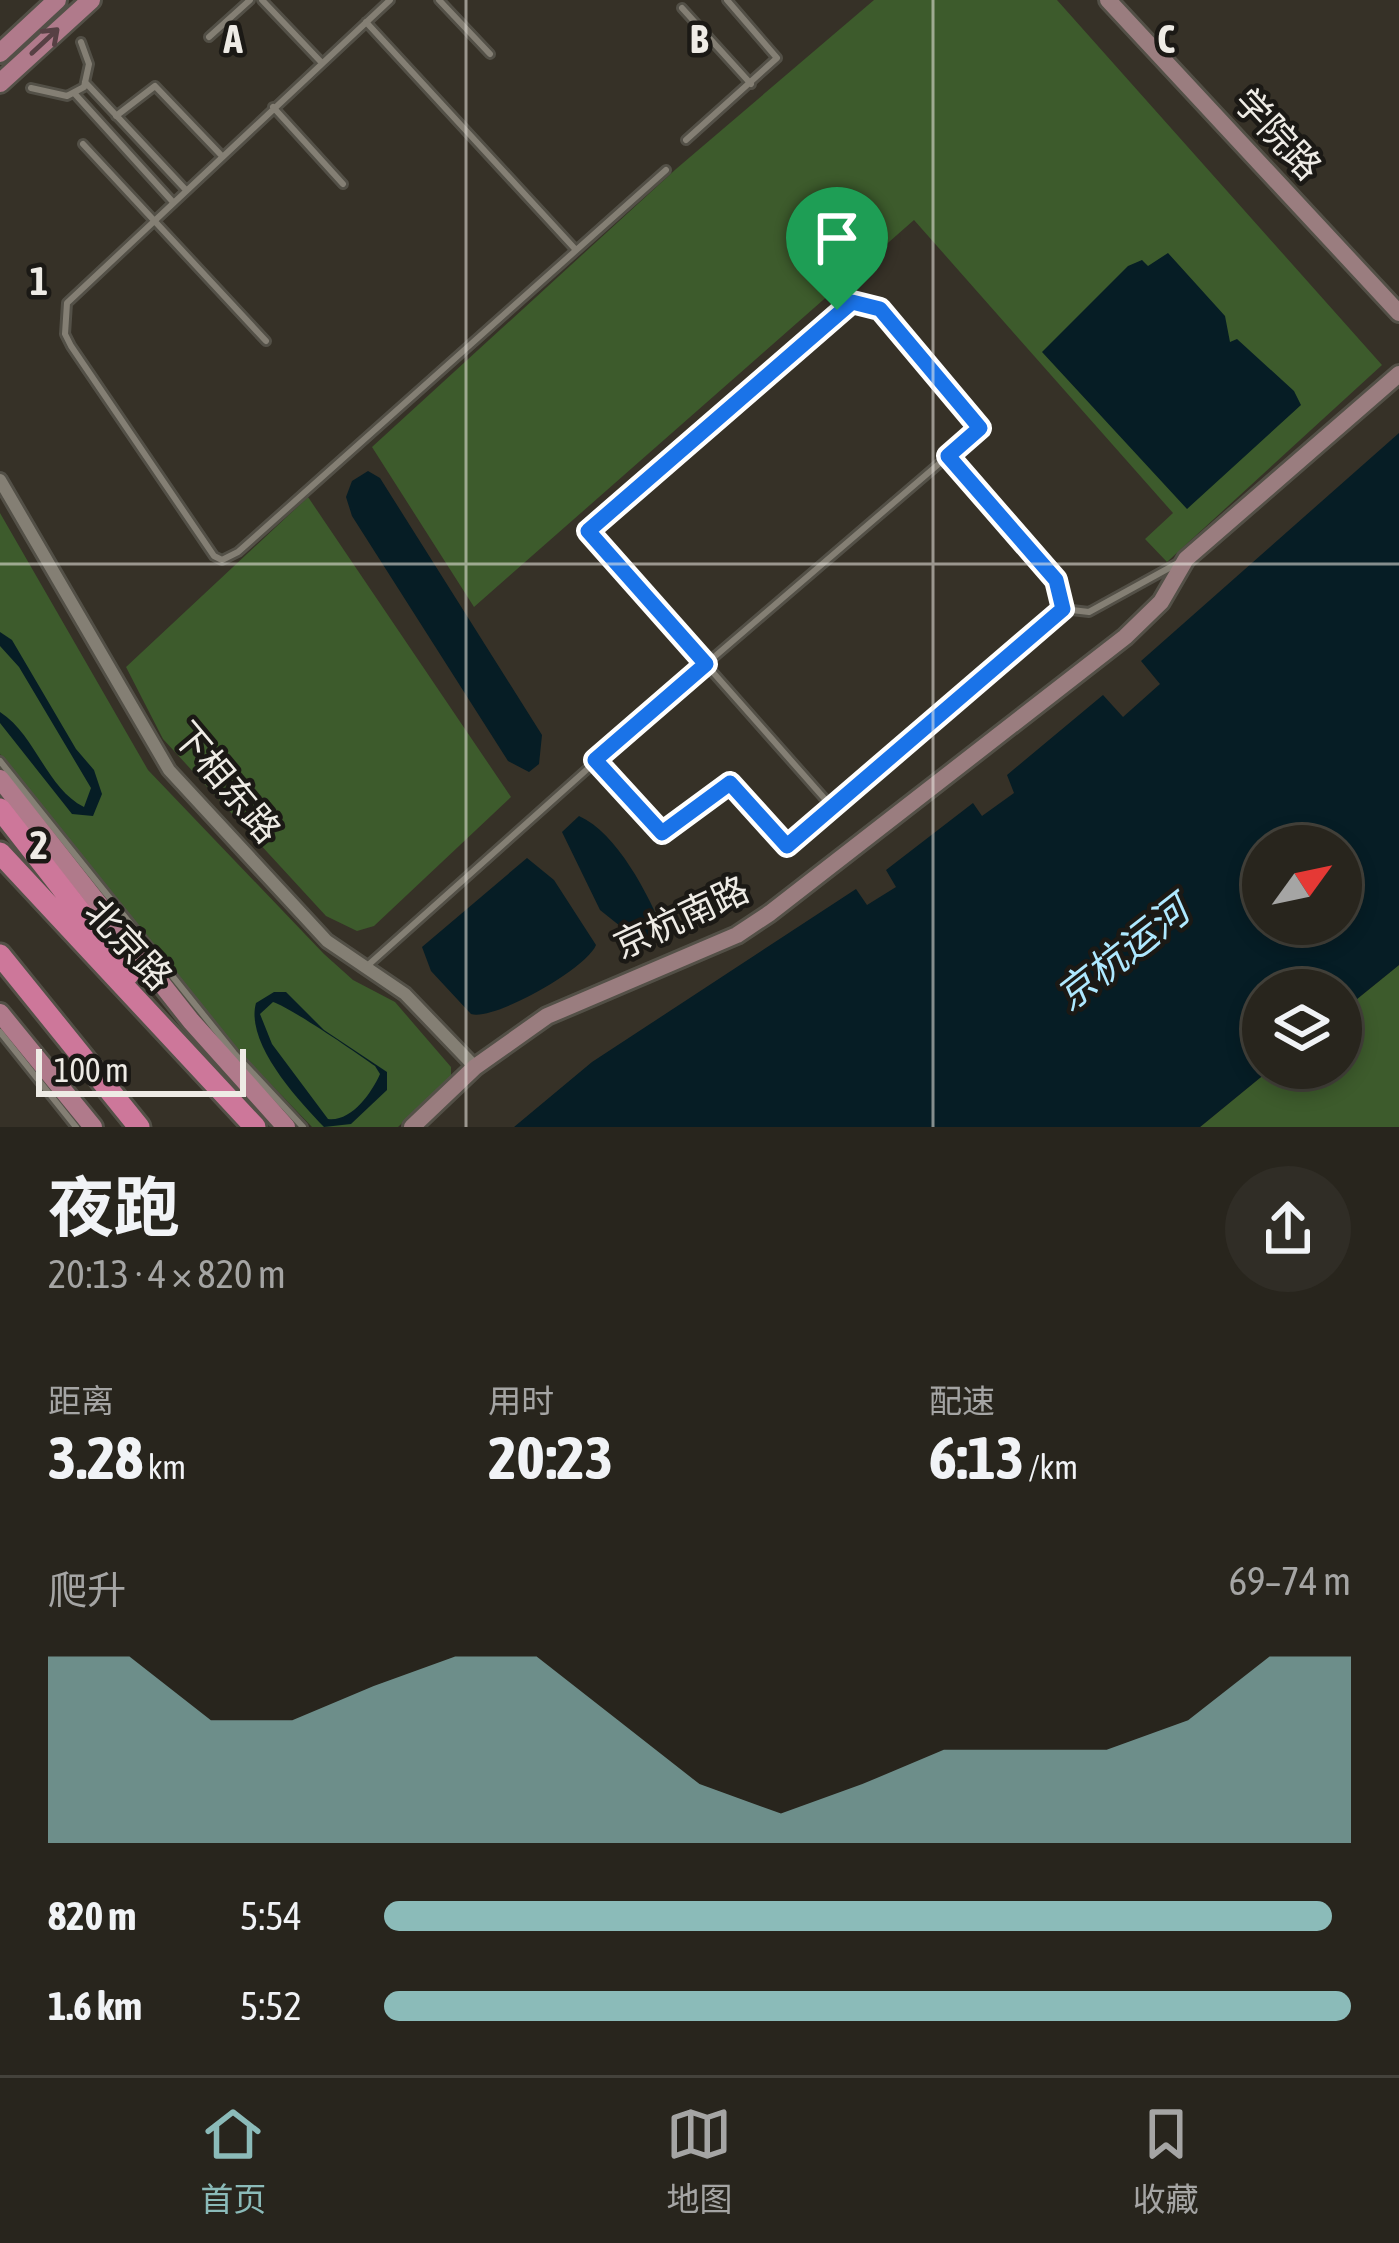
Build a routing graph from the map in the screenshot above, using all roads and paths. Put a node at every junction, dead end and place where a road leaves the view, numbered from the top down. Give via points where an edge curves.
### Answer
1 (57, 0) edge
2 (91, 0) edge
3 (250, 0) edge
4 (262, 0) edge
5 (390, 0) edge
6 (440, 0) edge
7 (727, 0) edge
8 (1108, 0) edge
9 (682, 8) dead end
10 (366, 22) junction
11 (209, 37) dead end
12 (81, 42) dead end
13 (0, 53) edge
14 (490, 55) dead end
15 (322, 63) junction
16 (85, 82) junction
17 (0, 83) edge
18 (751, 84) junction
19 (31, 88) dead end
20 (75, 94) junction
21 (273, 107) junction
22 (116, 116) junction
23 (686, 140) dead end
24 (83, 144) dead end
25 (221, 155) junction
26 (666, 170) dead end
27 (344, 184) dead end
28 (184, 189) junction
29 (172, 201) junction
30 (152, 219) junction
31 (577, 250) junction
32 (1399, 313) edge
33 (266, 341) dead end
34 (1399, 374) edge
35 (948, 456) junction
36 (0, 480) edge
37 (1186, 559) junction
38 (1063, 609) junction
39 (706, 664) junction
40 (595, 760) junction
41 (2, 772) edge
42 (832, 806) junction
43 (0, 808) edge
44 (0, 853) edge
45 (0, 955) edge
46 (366, 967) junction
47 (0, 980) edge
48 (0, 1013) edge
49 (0, 1032) edge
50 (476, 1067) junction
51 (210, 1079) junction
52 (76, 1127) edge
53 (93, 1127) edge
54 (121, 1127) edge
55 (139, 1127) edge
56 (255, 1127) edge
57 (286, 1127) edge
58 (303, 1127) edge
59 (412, 1127) edge

1 - 13 main road
17 -> 2 main road
3 - 11 lane
4 - 15 lane
5 - 10 lane
6 - 14 lane
7 - 18 lane via 776,53
8 - 32 street, 学院路
9 - 18 lane
10 - 15 lane
10 - 31 lane
12 - 16 lane
15 - 21 lane
16 - 20 lane
16 - 22 lane
18 - 23 lane
19 - 20 lane
20 - 29 lane
21 - 25 lane
21 - 27 lane
22 - 25 lane via 155,86
22 - 28 lane
24 - 30 lane
25 - 28 lane
26 - 31 lane
28 - 29 lane
29 - 30 lane
30 - 31 lane via 67,303 65,334 202,544 221,560
30 - 33 lane
34 - 37 street, 京杭南路
35 - 38 lane via 1056,580
35 - 39 lane
35 - 39 lane via 980,428 880,309 865,302 837,310 588,531
36 - 46 street, 下相东路 via 169,770 327,941
37 - 38 lane via 1089,612
37 - 50 street, 京杭南路 via 1161,602 1125,637 770,913 737,935 547,1016
38 - 42 lane
39 - 40 lane
39 - 42 lane
40 - 42 lane via 662,833 724,784 741,792 787,846
40 - 46 lane
41 - 57 main road via 191,1021
41 - 58 lane
43 - 51 highway
44 - 51 highway, 北京路
45 - 55 highway
46 - 50 street, 下相东路
47 - 54 highway
48 - 53 main road
49 - 52 lane
50 - 59 street, 京杭南路
51 - 56 highway

